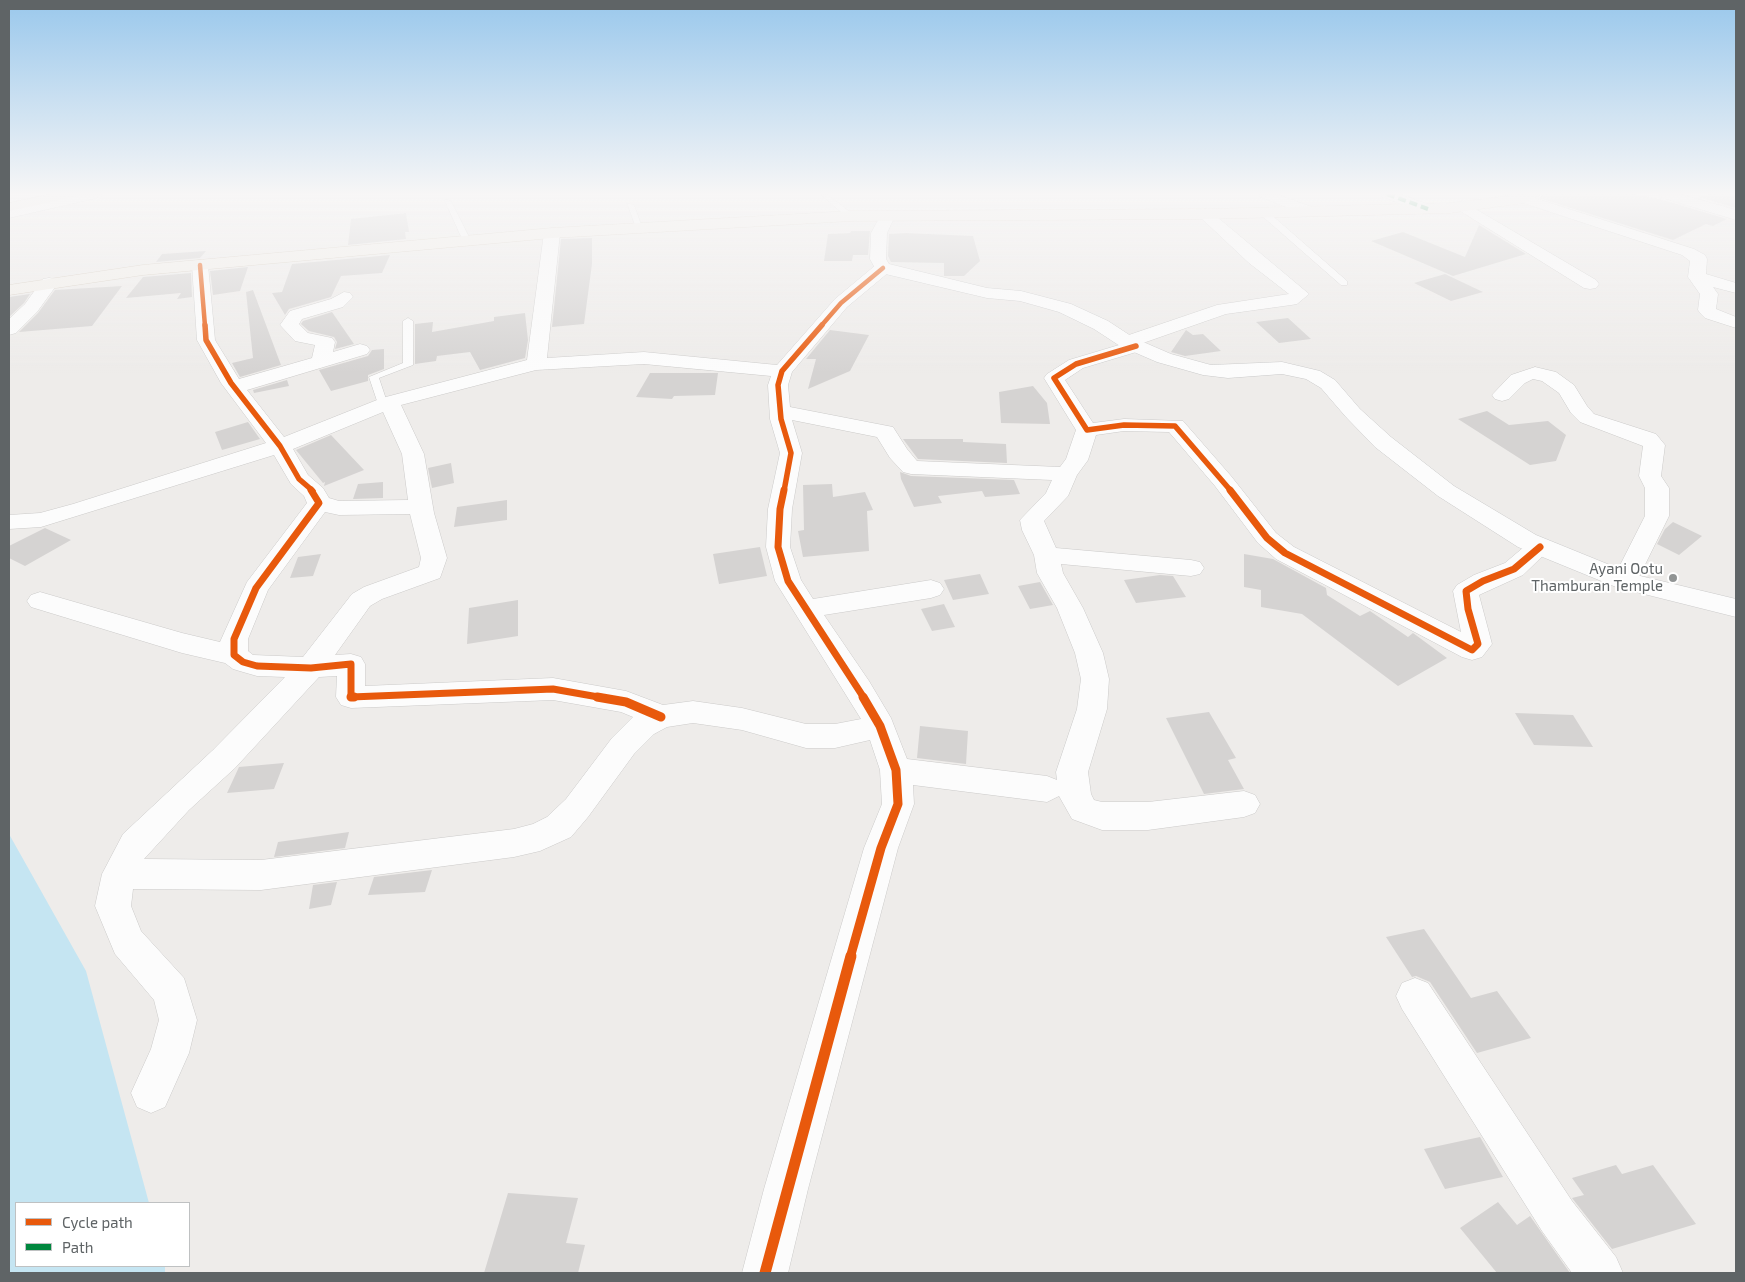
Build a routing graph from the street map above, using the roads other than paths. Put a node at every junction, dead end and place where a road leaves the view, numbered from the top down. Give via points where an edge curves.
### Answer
1 (324, 254) edge
2 (549, 254) edge
3 (878, 254) edge
4 (1249, 254) edge
5 (1311, 254) edge
6 (1540, 254) edge
7 (1691, 254) edge
8 (200, 265) junction
9 (883, 268) junction
10 (1697, 277) junction
11 (1344, 282) dead end
12 (49, 283) junction
13 (1590, 284) dead end
14 (1736, 288) edge
15 (9, 290) edge
16 (344, 297) dead end
17 (408, 321) dead end
18 (1736, 323) edge
19 (9, 329) edge
20 (1132, 344) junction
21 (360, 350) dead end
22 (321, 361) junction
23 (536, 364) junction
24 (782, 371) junction
25 (234, 387) junction
26 (1502, 395) dead end
27 (386, 403) junction
28 (780, 411) junction
29 (1086, 430) junction
30 (280, 446) junction
31 (1066, 474) junction
32 (319, 503) junction
33 (421, 506) junction
34 (9, 522) edge
35 (1540, 546) junction
36 (1047, 555) junction
37 (1191, 568) dead end
38 (1625, 582) junction
39 (931, 589) dead end
40 (40, 601) dead end
41 (1736, 608) edge
42 (807, 609) junction
43 (234, 655) junction
44 (311, 668) junction
45 (661, 717) junction
46 (880, 726) junction
47 (896, 770) junction
48 (1047, 789) dead end
49 (1244, 804) dead end
50 (119, 874) junction
51 (1415, 996) dead end
52 (151, 1093) dead end
53 (765, 1273) edge
54 (1600, 1273) edge

1 - 8 main road
2 - 23 street
3 - 9 street
4 - 20 street via 1300,294 1291,300 1223,309
5 - 11 lane
6 - 13 street
7 - 10 street via 1699,259
8 - 12 main road
8 - 25 street via 206,340
9 - 20 street via 1065,308
9 - 24 street via 841,303
10 - 14 street
10 - 18 street via 1709,294 1707,310
12 - 15 main road
12 - 19 street via 31,308
16 - 22 street via 337,303 296,315 289,325 302,337 325,342
17 - 27 lane via 408,365 374,377
20 - 29 street via 1076,364 1054,378
20 - 35 street via 1164,358 1210,371 1282,368 1313,375 1328,384 1383,442 1446,491
21 - 22 street
22 - 25 street
23 - 24 street via 644,358
23 - 27 street
24 - 28 street via 778,385
25 - 30 street
26 - 38 street via 1528,374 1549,376 1567,389 1587,418 1648,439 1654,445 1650,476 1657,488 1657,516
27 - 30 street
27 - 33 street via 412,454
28 - 31 street via 885,432 911,467
28 - 42 street via 791,452 780,509 778,547 788,581
29 - 31 street via 1077,460
29 - 35 street via 1124,425 1175,426 1267,538 1285,553 1472,650 1478,644 1466,591 1514,569
30 - 32 street via 299,479 315,493
30 - 34 street via 57,516
31 - 36 street via 1056,496 1032,520
32 - 33 street via 339,508
32 - 43 street via 256,588 234,639
33 - 44 street via 434,558 431,572 361,600
35 - 38 street
36 - 37 street
36 - 49 street via 1050,573 1070,608 1089,653 1095,679 1092,709 1072,772 1074,795 1083,810 1102,816 1148,816
38 - 41 street
39 - 42 street
40 - 43 street
42 - 46 street
43 - 44 street via 257,666
44 - 45 street via 351,664 351,697 553,689 626,702
44 - 50 street via 224,759 135,844
45 - 46 street via 694,712 806,736 835,736
45 - 50 street via 643,726 623,746 577,808 559,827 540,837 261,875
46 - 47 street
47 - 48 street
47 - 53 street via 898,804 881,848
50 - 52 street via 113,906 128,942 171,991 178,1020 170,1053
51 - 54 street via 1557,1216

